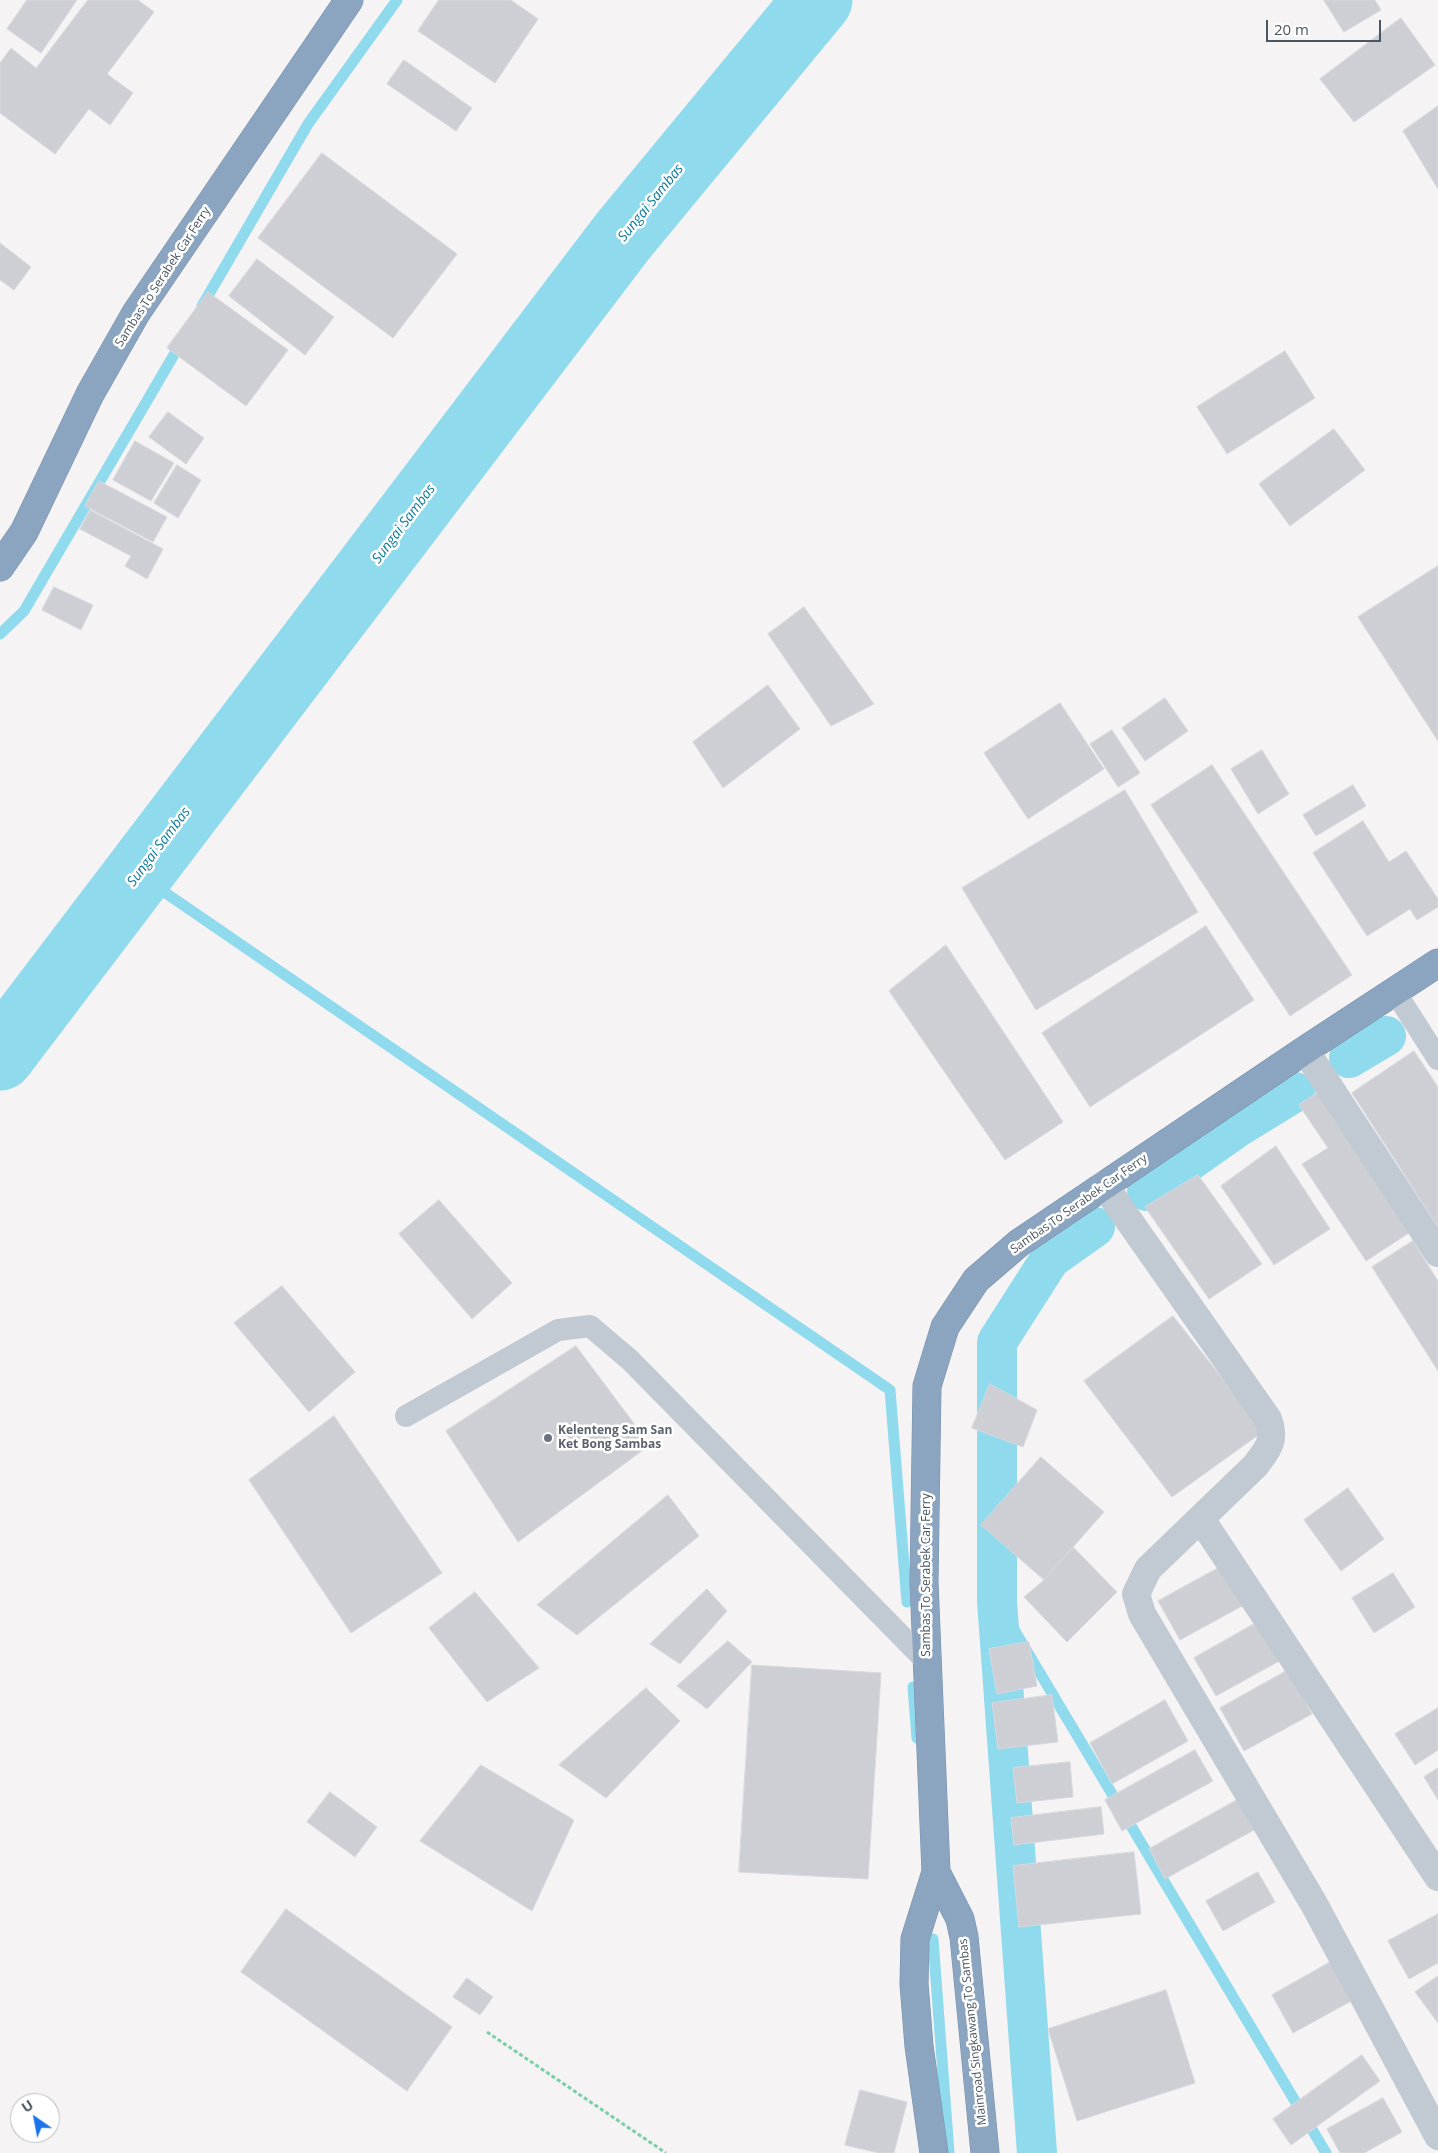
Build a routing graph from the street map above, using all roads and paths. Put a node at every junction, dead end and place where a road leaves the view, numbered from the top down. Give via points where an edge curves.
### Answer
1 (349, 0) edge
2 (0, 567) edge
3 (1438, 963) edge
4 (1394, 990) junction
5 (1305, 1050) junction
6 (1438, 1059) edge
7 (1104, 1185) junction
8 (1438, 1253) edge
9 (406, 1416) dead end
10 (1201, 1519) junction
11 (928, 1662) junction
12 (936, 1872) junction
13 (1438, 1877) edge
14 (487, 2032) dead end
15 (1438, 2136) edge
16 (666, 2153) edge
17 (934, 2153) edge
18 (985, 2153) edge

1 - 2 highway, Sambas To Serabek Car Ferry via 136,313 90,394 24,532
3 - 4 highway, Sambas To Serabek Car Ferry
4 - 5 highway, Sambas To Serabek Car Ferry
4 - 6 lane
5 - 7 highway, Sambas To Serabek Car Ferry
5 - 8 street
7 - 10 street via 1272,1430 1268,1449
7 - 11 highway, Sambas To Serabek Car Ferry via 1019,1243 976,1280 945,1327 927,1386 924,1582
9 - 11 lane via 558,1330 590,1326 630,1360
10 - 13 street
10 - 15 street via 1148,1569 1136,1594 1142,1614 1314,1904
11 - 12 highway, Sambas To Serabek Car Ferry
12 - 17 highway via 915,1939 914,1984 922,2074
12 - 18 highway, Mainroad Singkawang To Sambas via 960,1919 964,1938
14 - 16 path

